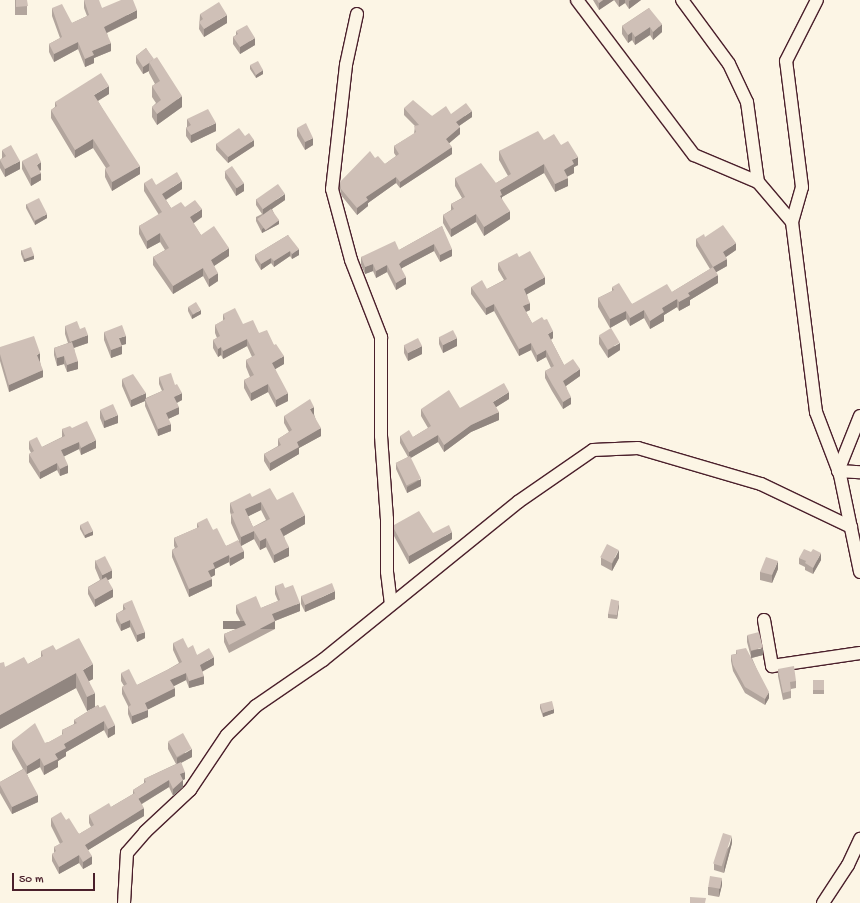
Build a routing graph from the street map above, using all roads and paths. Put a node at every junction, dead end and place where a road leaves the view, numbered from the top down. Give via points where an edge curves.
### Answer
1 (577, 0) edge
2 (682, 0) edge
3 (817, 0) edge
4 (357, 14) dead end
5 (758, 182) junction
6 (792, 222) junction
7 (860, 416) edge
8 (838, 471) junction
9 (860, 472) edge
10 (851, 526) junction
11 (860, 572) edge
12 (391, 604) junction
13 (764, 620) dead end
14 (860, 654) edge
15 (860, 839) edge
16 (124, 903) edge
17 (823, 903) edge

1 - 5 street via 694,155
2 - 5 street via 729,64 747,102
3 - 6 street via 786,61 802,187
4 - 12 street via 346,65 332,189 351,260 381,337 381,436 387,519 387,572
5 - 6 street
6 - 8 street via 816,412
7 - 8 street
8 - 9 street
8 - 10 street
10 - 11 street
10 - 12 street via 761,484 638,448 593,450 518,502
12 - 16 street via 323,660 256,706 227,735 190,790 145,832 127,853
13 - 14 street via 772,666
15 - 17 street via 848,865

